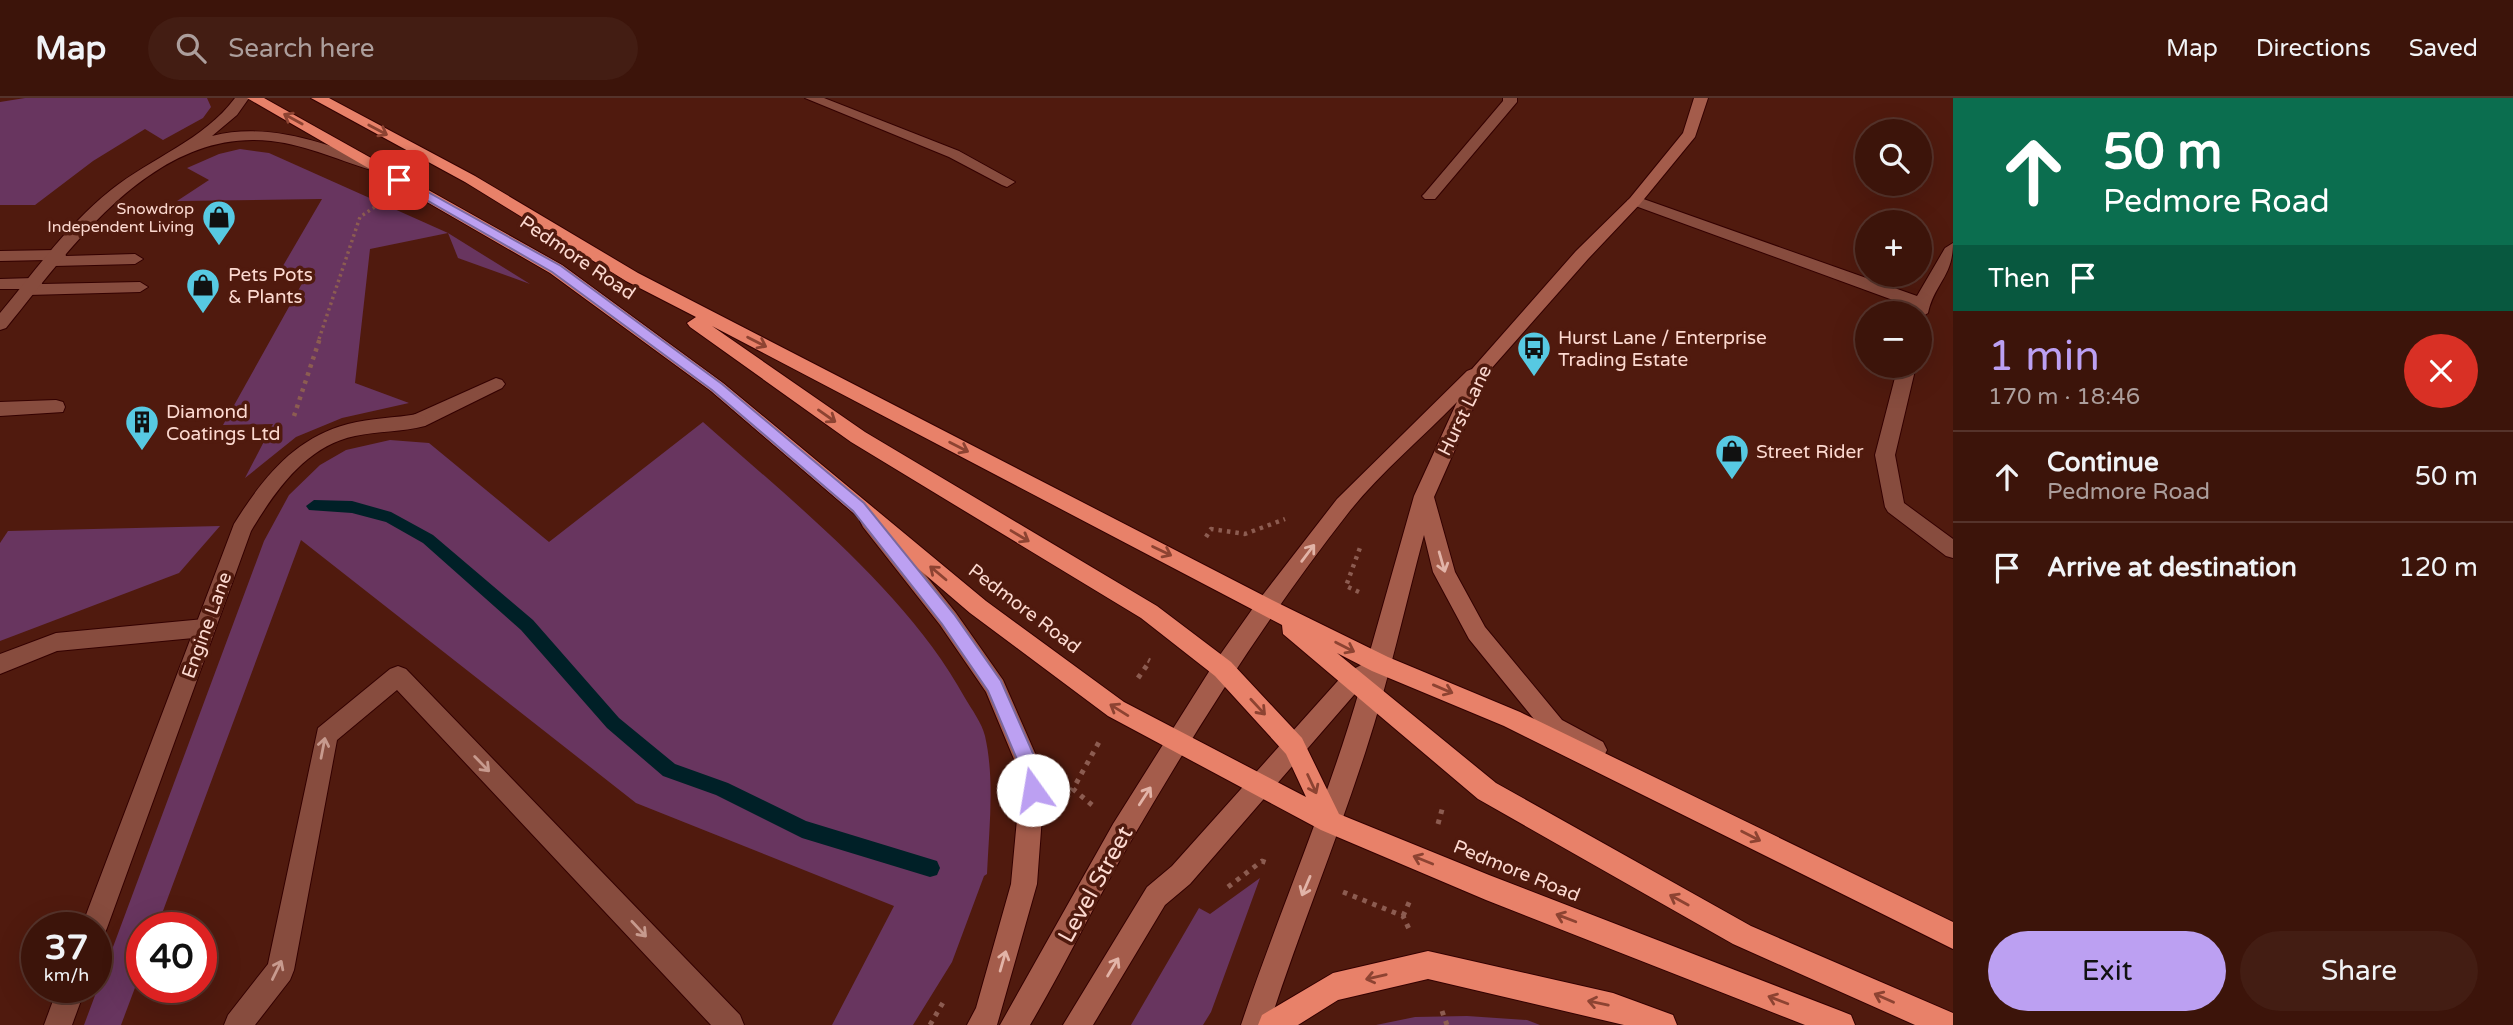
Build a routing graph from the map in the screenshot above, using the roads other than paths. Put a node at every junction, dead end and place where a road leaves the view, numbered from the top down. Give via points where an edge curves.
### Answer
1 (242, 98) edge
2 (254, 98) edge
3 (317, 98) edge
4 (812, 98) edge
5 (1510, 98) edge
6 (1701, 98) edge
7 (177, 151) junction
8 (379, 168) junction
9 (1007, 182) dead end
10 (1430, 196) dead end
11 (1635, 201) junction
12 (1953, 248) edge
13 (0, 256) edge
14 (56, 258) junction
15 (135, 259) dead end
16 (632, 277) junction
17 (0, 284) edge
18 (31, 287) junction
19 (141, 287) dead end
20 (1899, 301) edge
21 (1924, 301) edge
22 (0, 324) edge
23 (1482, 367) junction
24 (1904, 378) edge
25 (496, 384) dead end
26 (56, 407) dead end
27 (0, 409) edge
28 (1424, 496) junction
29 (859, 507) junction
30 (1953, 550) edge
31 (1266, 607) junction
32 (204, 628) junction
33 (0, 664) edge
34 (1380, 664) junction
35 (1223, 669) junction
36 (1352, 681) junction
37 (1370, 697) junction
38 (1178, 744) junction
39 (1294, 746) junction
40 (1258, 786) junction
41 (1690, 806) junction
42 (1330, 822) junction
43 (100, 912) edge
44 (1953, 936) edge
45 (66, 1003) edge
46 (58, 1025) edge
47 (237, 1025) edge
48 (730, 1025) edge
49 (981, 1025) edge
50 (1014, 1025) edge
51 (1077, 1025) edge
52 (1255, 1025) edge
53 (1272, 1025) edge
54 (1663, 1025) edge
55 (1841, 1025) edge
56 (1947, 1025) edge

1 - 7 street via 223,120
8 -> 2 highway, Pedmore Road
3 -> 16 highway, Pedmore Road via 470,179
4 - 9 street via 954,154
5 - 10 street
6 - 11 street, Hurst Lane via 1690,134
7 - 8 street via 219,137 259,134 293,138
7 - 14 street via 112,196
8 - 29 highway, Pedmore Road via 556,269 717,387
11 - 20 street
11 - 23 street, Hurst Lane
12 - 21 street
13 - 14 street
14 - 15 street
14 - 18 street
16 -> 31 highway, Pedmore Road
16 -> 35 highway via 858,438 1149,612
17 - 18 street
18 - 19 street
18 - 22 street
23 - 28 street, Hurst Lane
31 -> 23 street via 1344,504
24 - 30 street via 1885,455 1895,507
25 - 32 street, Engine Lane via 418,421 340,433 302,453 267,487 241,530
26 - 27 street
28 - 34 street, Hurst Lane
28 -> 41 street via 1444,572 1458,602 1477,633 1554,727
38 -> 29 highway, Pedmore Road via 1116,709 978,607
49 -> 29 street via 1024,884 1033,776 995,687
31 -> 34 highway, Pedmore Road
31 - 35 street
31 - 36 highway
32 - 33 street via 56,642
32 - 43 street, Engine Lane
34 - 36 street
34 - 37 street, Hurst Lane
34 -> 41 highway, Pedmore Road via 1512,719
35 - 38 street
35 -> 39 highway
36 - 37 highway
36 - 39 street
37 - 42 street, Hurst Lane
56 -> 37 highway via 1742,935 1487,791
38 - 40 highway, Pedmore Road
50 -> 38 street, Level Street via 1103,864
39 - 40 street
39 -> 42 highway
40 - 42 highway, Pedmore Road
51 -> 40 street via 1156,896 1181,875
41 -> 44 highway, Pedmore Road
42 -> 52 street
55 -> 42 highway, Pedmore Road
45 - 46 street
47 -> 48 street via 280,970 326,735 398,677
54 -> 53 highway via 1614,1007 1428,965 1334,987

